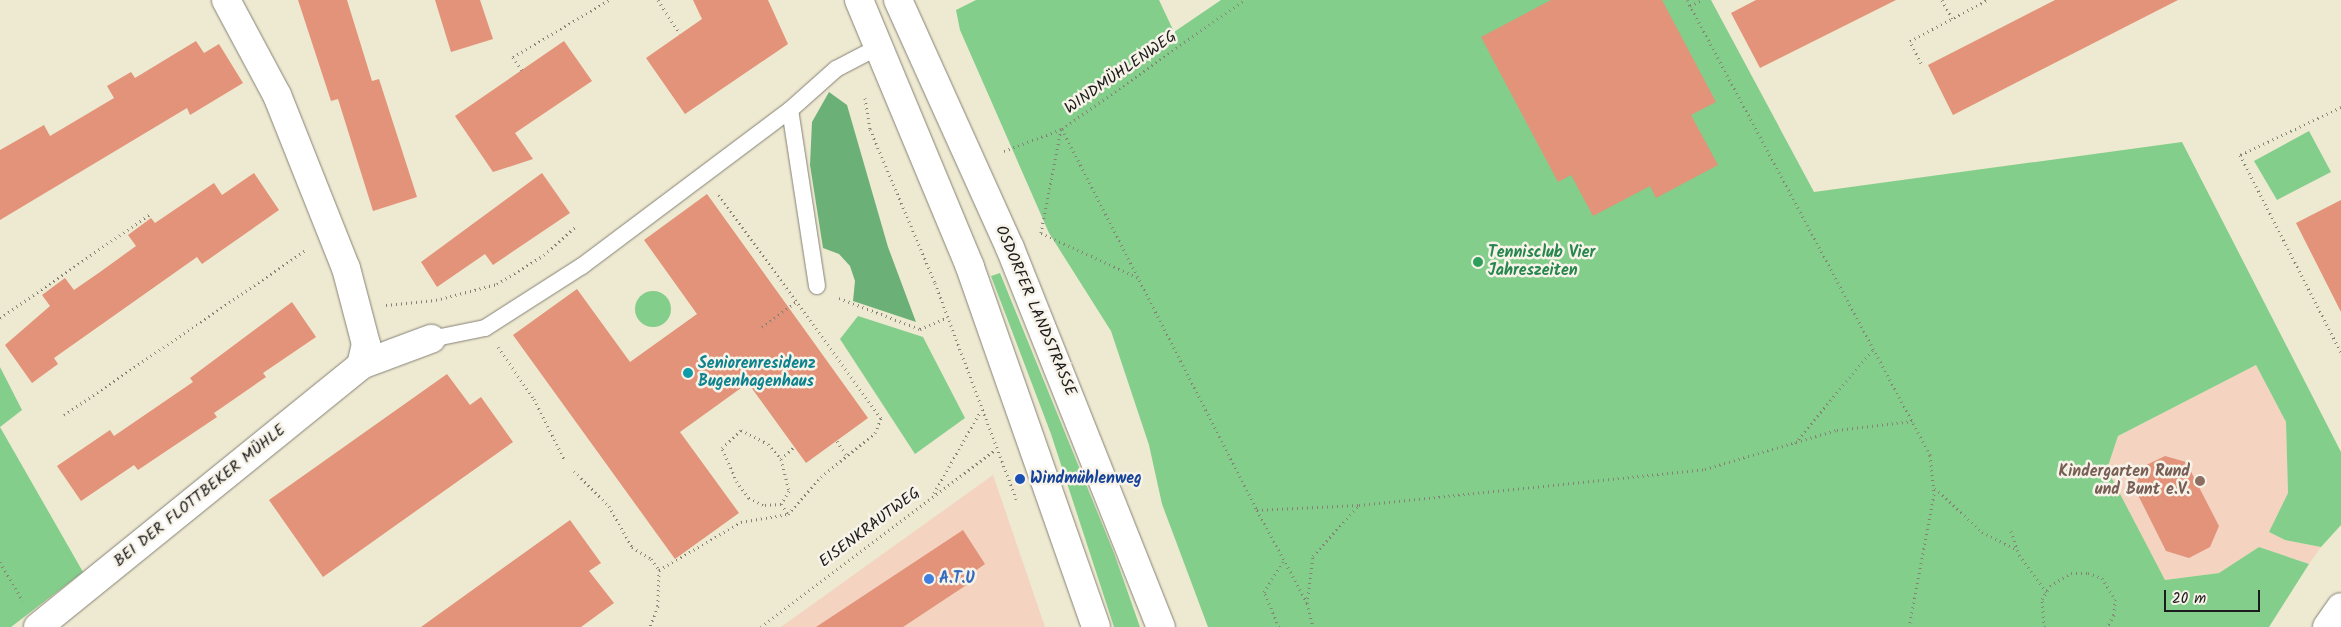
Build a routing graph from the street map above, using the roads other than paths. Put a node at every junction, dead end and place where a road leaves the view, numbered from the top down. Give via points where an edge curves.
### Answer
1 (226, 0) edge
2 (859, 0) edge
3 (898, 0) edge
4 (878, 47) junction
5 (790, 110) junction
6 (817, 286) road end
7 (431, 338) joint
8 (361, 365) junction
9 (2341, 606) edge
10 (38, 627) edge
11 (1096, 627) edge
12 (1161, 627) edge
13 (2327, 627) edge

1 - 8 main road via 277,95 331,232 358,308 366,344
2 - 4 main road
3 - 12 main road, OSDORFER LANDSTRASSE via 1013,256
4 - 5 lane via 853,58
4 - 11 main road via 970,267
5 - 6 lane
5 - 7 lane via 582,266 485,328
7 - 8 main road, BEI DER FLOTTBEKER MÜHLE
8 - 10 main road, BEI DER FLOTTBEKER MÜHLE
9 - 13 main road

